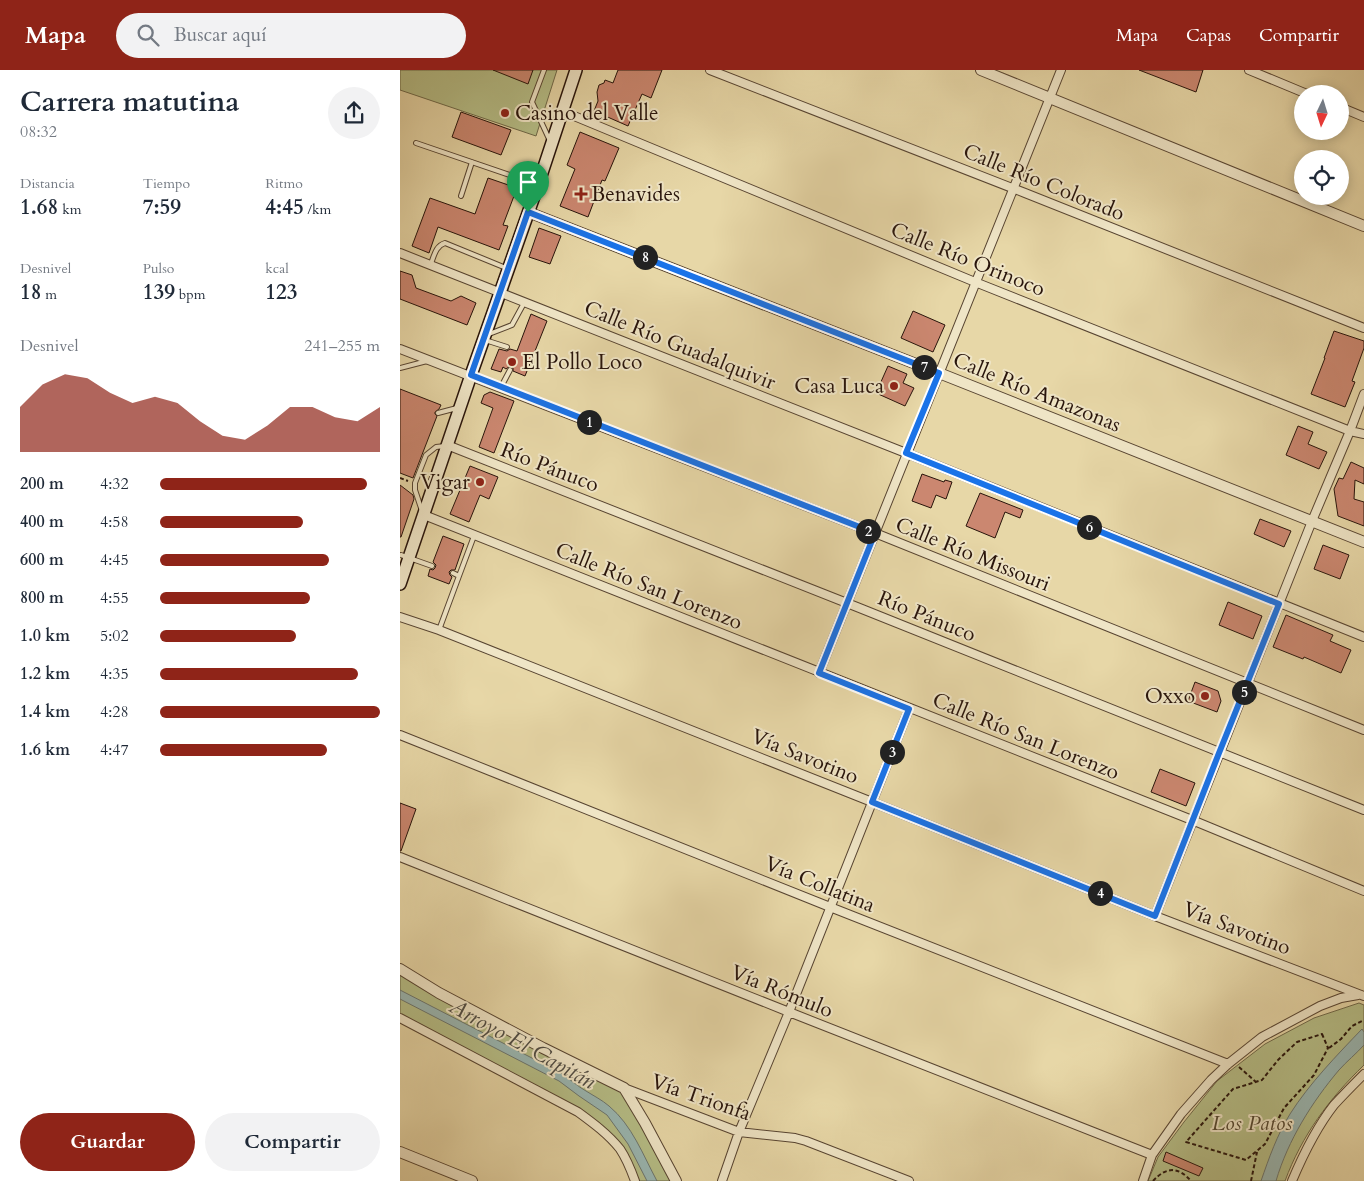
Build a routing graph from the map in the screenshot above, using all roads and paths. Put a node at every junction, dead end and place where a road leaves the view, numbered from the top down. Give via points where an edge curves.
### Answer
1 (544, 70) edge
2 (576, 70) edge
3 (710, 70) edge
4 (981, 70) edge
5 (1061, 70) edge
6 (1249, 70) edge
7 (1294, 89) edge
8 (1050, 98) junction
9 (562, 111) junction
10 (1349, 111) edge
11 (1364, 117) edge
12 (416, 143) dead end
13 (551, 143) junction
14 (472, 162) junction
15 (538, 185) junction
16 (1013, 188) junction
17 (461, 196) dead end
18 (528, 212) junction
19 (1364, 226) edge
20 (400, 253) edge
21 (430, 266) junction
22 (508, 268) junction
23 (975, 282) junction
24 (500, 293) junction
25 (524, 303) junction
26 (1364, 328) edge
27 (484, 337) junction
28 (507, 347) dead end
29 (400, 348) edge
30 (431, 360) junction
31 (400, 368) edge
32 (510, 370) dead end
33 (939, 373) junction
34 (471, 375) junction
35 (502, 387) junction
36 (1364, 394) edge
37 (460, 407) junction
38 (438, 413) dead end
39 (1350, 431) junction
40 (1364, 434) edge
41 (447, 446) junction
42 (906, 453) junction
43 (400, 478) edge
44 (415, 483) junction
45 (419, 520) junction
46 (1312, 521) junction
47 (875, 533) junction
48 (474, 536) junction
49 (1364, 542) edge
50 (405, 557) edge
51 (432, 566) dead end
52 (453, 573) dead end
53 (459, 576) junction
54 (400, 584) edge
55 (847, 603) junction
56 (1279, 604) junction
57 (400, 616) edge
58 (439, 630) junction
59 (1364, 637) edge
60 (819, 673) junction
61 (1247, 683) junction
62 (909, 709) junction
63 (1364, 730) edge
64 (400, 735) edge
65 (1219, 753) junction
66 (872, 802) junction
67 (1364, 810) edge
68 (1192, 820) junction
69 (400, 857) edge
70 (1364, 891) edge
71 (830, 908) junction
72 (1155, 916) junction
73 (400, 969) edge
74 (1362, 996) edge
75 (789, 1012) junction
76 (400, 1018) edge
77 (1364, 1020) edge
78 (1328, 1048) junction
79 (1228, 1064) junction
80 (1239, 1066) dead end
81 (1364, 1074) edge
82 (1256, 1082) junction
83 (624, 1088) junction
84 (739, 1132) junction
85 (1257, 1151) junction
86 (400, 1152) edge
87 (1152, 1155) junction
88 (472, 1181) edge
89 (635, 1181) edge
90 (676, 1181) edge
91 (722, 1181) edge
92 (909, 1181) edge
93 (1143, 1181) edge
94 (1153, 1181) edge
95 (1191, 1181) edge
96 (1251, 1181) edge
97 (1292, 1181) edge

1 - 13 lane via 532,102
2 - 9 main road
3 - 16 street, Calle Río Colorado
4 - 8 street
5 - 8 street
6 - 7 street
8 - 16 street
8 - 19 street
9 - 13 main road
9 - 23 street, Calle Río Orinoco
10 - 11 street
12 - 14 lane
13 - 15 main road
14 - 15 lane
14 - 17 lane
15 - 18 main road
16 - 23 street
16 - 26 street, Calle Río Colorado
18 - 22 main road
18 - 33 street, Calle Río Amazonas
20 - 21 street, Calle Río Guadalquivir
21 - 22 lane via 439,245 445,243
21 - 24 street, Calle Río Guadalquivir
22 - 24 main road
23 - 33 street
23 - 39 street, Calle Río Orinoco
24 - 25 street, Calle Río Guadalquivir
24 - 27 main road
25 - 27 lane via 512,325
25 - 42 street, Calle Río Guadalquivir
27 - 28 lane
27 - 34 main road
29 - 30 street, Calle Río Missouri
30 - 31 lane
30 - 34 street, Calle Río Missouri
32 - 35 lane
33 - 42 street
33 - 46 street, Calle Río Amazonas
34 - 35 street, Calle Río Missouri
34 - 37 main road
35 - 47 street, Calle Río Missouri
36 - 39 street
37 - 38 lane
37 - 41 main road
39 - 40 street, Calle Río Orinoco
39 - 46 street
41 - 44 lane via 426,455
41 - 45 main road
41 - 55 street, Río Pánuco
42 - 47 street
42 - 56 street, Calle Río Guadalquivir
43 - 44 path
44 - 45 lane
45 - 48 street, Calle Río San Lorenzo
45 - 50 main road
46 - 49 street, Calle Río Amazonas
46 - 56 street
47 - 55 street
47 - 61 street, Calle Río Missouri
48 - 53 lane
48 - 60 street, Calle Río San Lorenzo
50 - 51 lane
50 - 54 main road
52 - 53 lane
53 - 58 lane
55 - 60 street
55 - 65 street, Río Pánuco
56 - 59 street, Calle Río Guadalquivir
56 - 61 street
57 - 58 street, Vía Savotino
58 - 66 street, Vía Savotino
60 - 62 street, Calle Río San Lorenzo
61 - 63 street, Calle Río Missouri
61 - 65 street
62 - 66 street
62 - 68 street, Calle Río San Lorenzo
64 - 71 street, Vía Collatina
65 - 67 street, Río Pánuco
65 - 68 street
66 - 71 street
66 - 72 street, Vía Savotino
68 - 70 street, Calle Río San Lorenzo
68 - 72 street
69 - 75 street, Vía Rómulo
71 - 75 street
71 - 79 street, Vía Collatina
72 - 74 street, Vía Savotino
73 - 83 street via 439,993
74 - 79 street via 1341,998 1320,1006 1262,1037
75 - 84 street
75 - 87 street, Vía Rómulo
76 - 89 street via 578,1112 621,1150
77 - 78 path via 1352,1026
78 - 82 path via 1322,1034 1297,1042 1262,1080
78 - 85 path via 1314,1075 1284,1108 1265,1144
79 - 87 street via 1181,1114
80 - 82 path
81 - 97 street via 1334,1106
82 - 85 path via 1233,1089 1186,1142 1246,1160
83 - 84 street, Vía Trionfa
83 - 90 street
84 - 91 street
84 - 92 street, Vía Trionfa via 806,1141
85 - 96 path
86 - 88 street
87 - 93 street
94 - 95 path via 1168,1170 1179,1171

